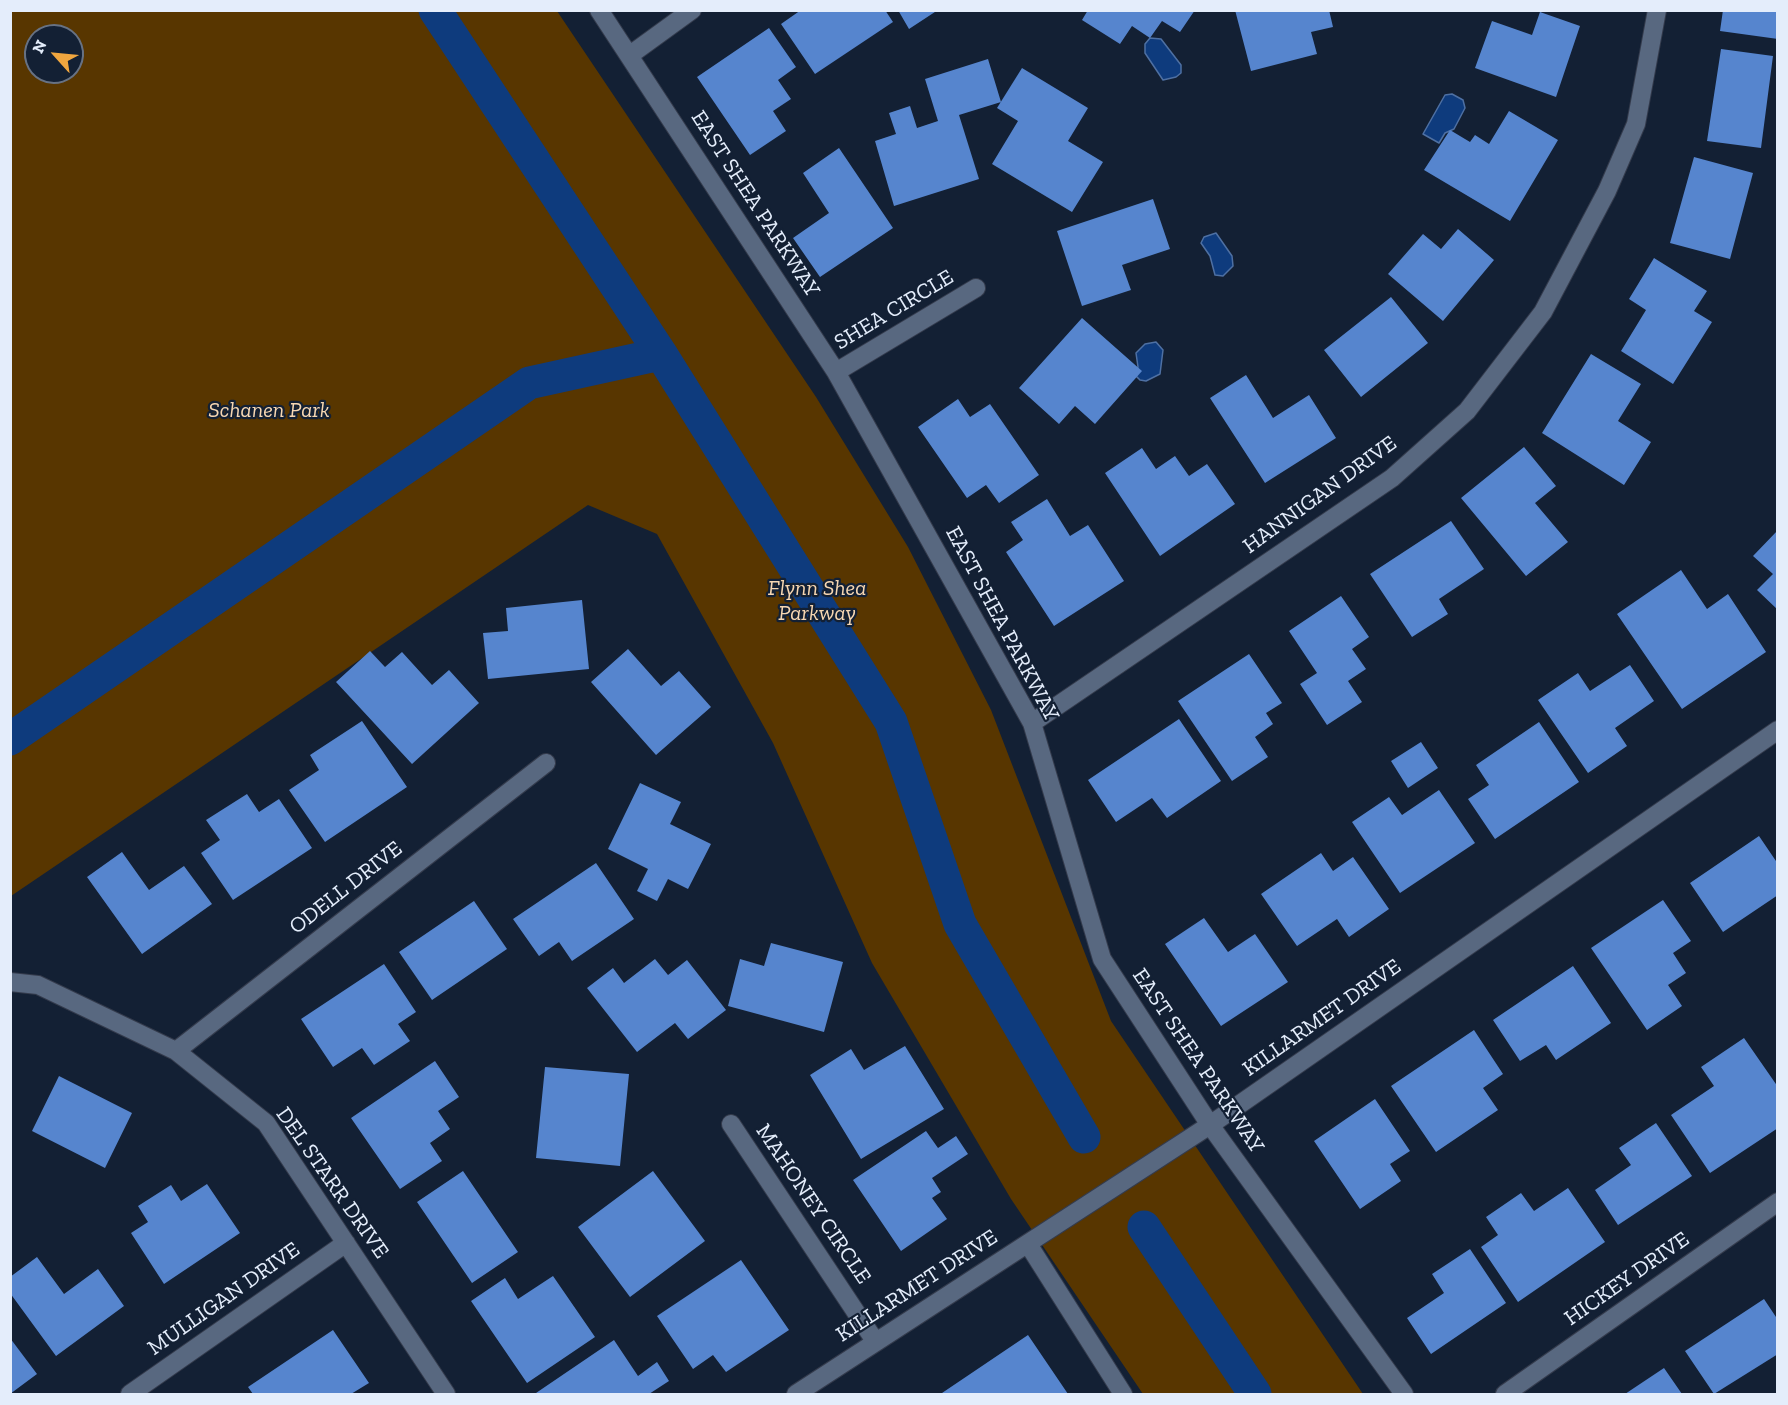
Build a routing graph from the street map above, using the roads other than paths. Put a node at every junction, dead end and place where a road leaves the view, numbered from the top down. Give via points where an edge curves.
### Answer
1 (599, 10) edge
2 (692, 10) edge
3 (1657, 10) edge
4 (630, 55) junction
5 (976, 288) dead end
6 (836, 372) junction
7 (1032, 723) junction
8 (1778, 730) edge
9 (546, 763) dead end
10 (10, 982) edge
11 (176, 1051) junction
12 (731, 1124) dead end
13 (1210, 1125) junction
14 (1778, 1202) edge
15 (345, 1243) junction
16 (1028, 1244) junction
17 (875, 1341) junction
18 (130, 1395) edge
19 (446, 1395) edge
20 (796, 1395) edge
21 (1123, 1395) edge
22 (1404, 1395) edge
23 (1505, 1395) edge

1 - 4 street, EAST SHEA PARKWAY
2 - 4 street
3 - 7 street, HANNIGAN DRIVE via 1635,124 1607,192 1543,312 1467,411 1392,478
4 - 6 street, EAST SHEA PARKWAY
5 - 6 street, SHEA CIRCLE
6 - 7 street, EAST SHEA PARKWAY
7 - 13 street, EAST SHEA PARKWAY via 1102,959
8 - 13 street, KILLARMET DRIVE
9 - 11 street, ODELL DRIVE
10 - 11 street, DEL STARR DRIVE via 38,985
11 - 15 street, DEL STARR DRIVE via 266,1123
12 - 17 street, MAHONEY CIRCLE
13 - 16 street, KILLARMET DRIVE
13 - 22 street, EAST SHEA PARKWAY
14 - 23 street, HICKEY DRIVE
15 - 18 street, MULLIGAN DRIVE
15 - 19 street, DEL STARR DRIVE
16 - 17 street, KILLARMET DRIVE
16 - 21 street
17 - 20 street, KILLARMET DRIVE

